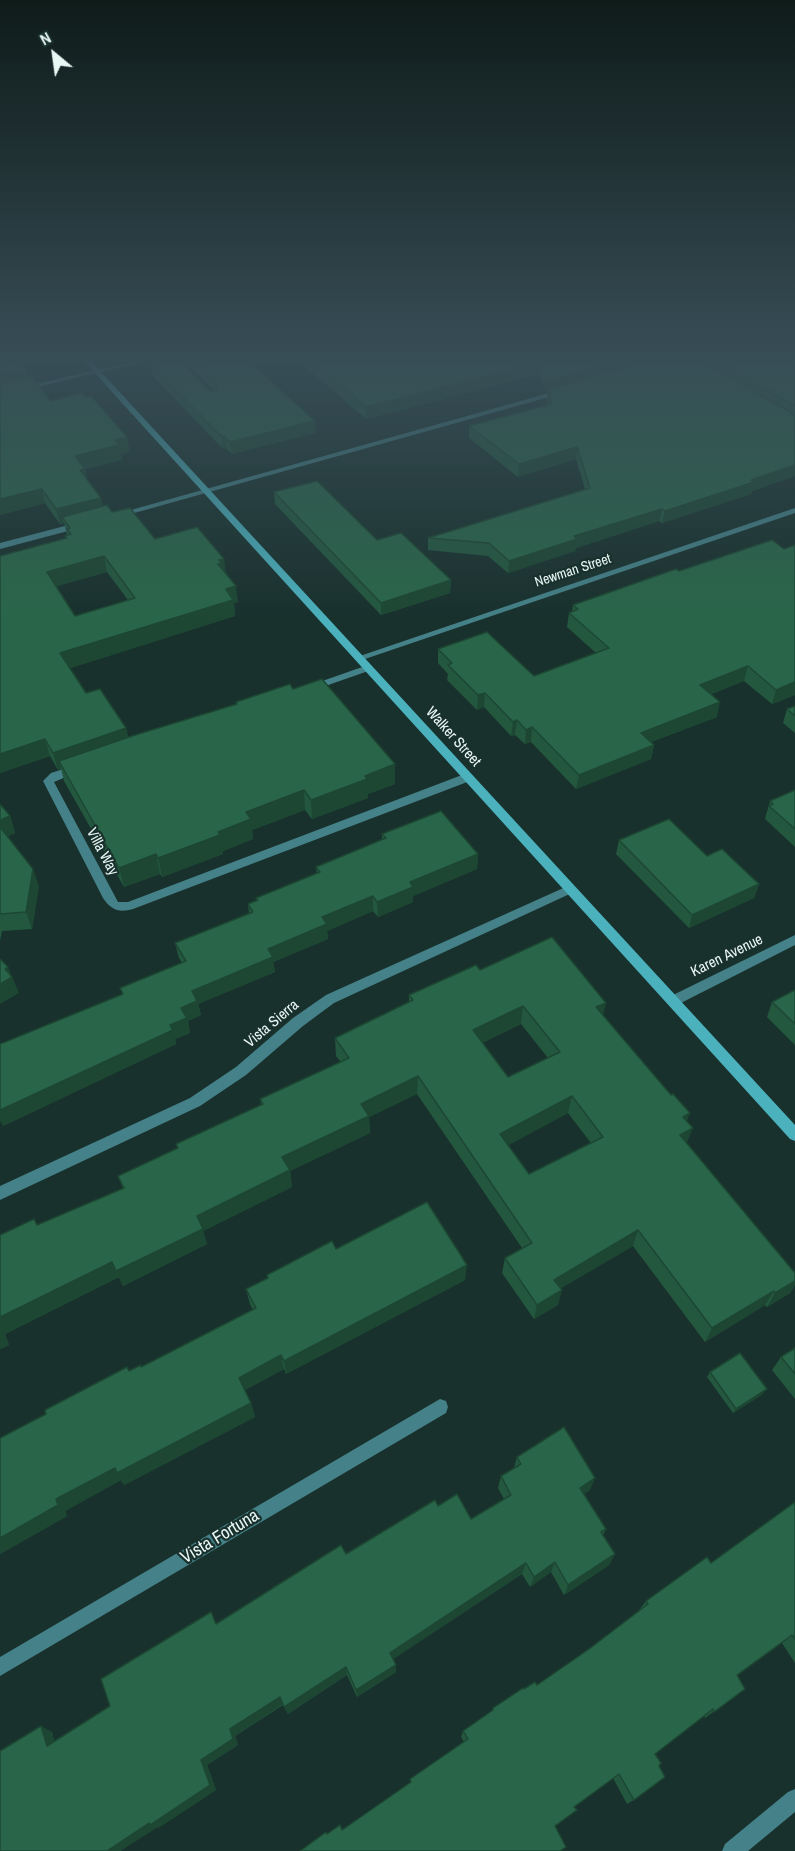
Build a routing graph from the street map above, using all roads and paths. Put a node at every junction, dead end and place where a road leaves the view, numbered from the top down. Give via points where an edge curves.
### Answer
1 (166, 447) edge
2 (364, 447) edge
3 (206, 491) junction
4 (795, 510) edge
5 (112, 516) edge
6 (89, 522) edge
7 (0, 546) edge
8 (359, 658) junction
9 (368, 668) junction
10 (301, 691) edge
11 (89, 764) edge
12 (466, 778) junction
13 (570, 889) junction
14 (795, 940) edge
15 (673, 1001) junction
16 (795, 1135) edge
17 (0, 1193) edge
18 (440, 1407) dead end
19 (0, 1667) edge
20 (795, 1799) edge
21 (732, 1851) edge

1 - 3 main road, Walker Street
2 - 3 street
3 - 5 street
3 - 8 main road, Walker Street
4 - 8 street, Newman Street
6 - 7 street
8 - 9 main road, Walker Street
9 - 10 street
9 - 12 main road, Walker Street
11 - 12 street, Villa Way via 48,781 116,906 129,906
12 - 13 main road, Walker Street
13 - 15 main road, Walker Street
13 - 17 street, Vista Sierra via 330,999 241,1071 195,1102
14 - 15 street, Karen Avenue
15 - 16 main road, Walker Street
18 - 19 street, Vista Fortuna
20 - 21 street

